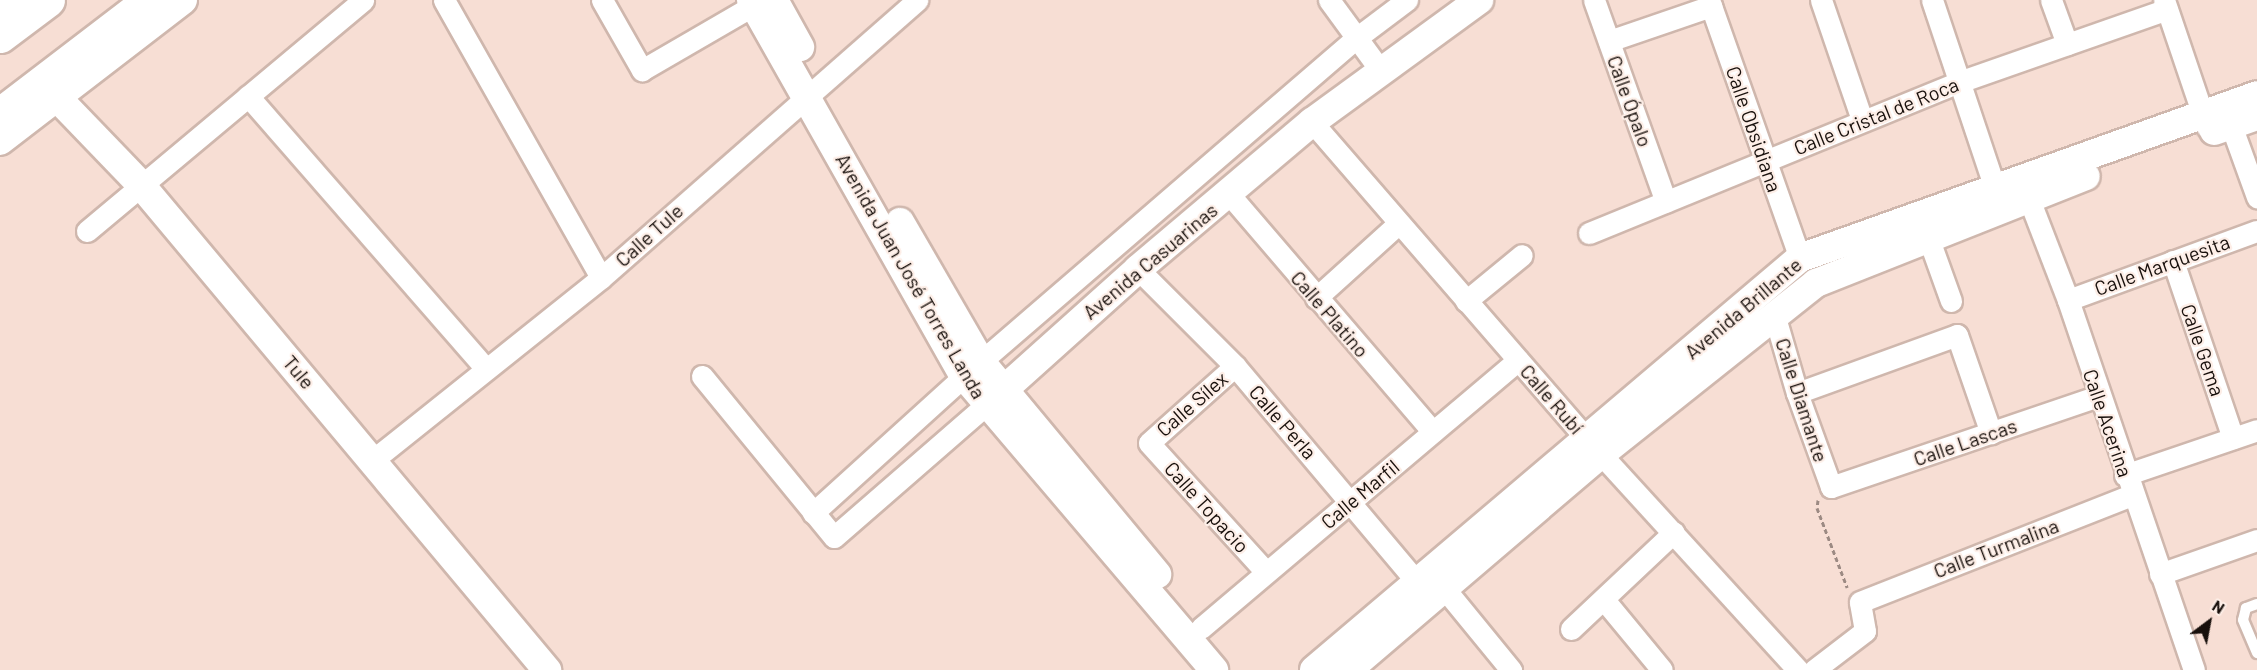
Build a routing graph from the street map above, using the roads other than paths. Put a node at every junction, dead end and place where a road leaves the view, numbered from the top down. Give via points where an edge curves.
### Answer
1 (12, 0) edge
2 (48, 0) edge
3 (149, 0) edge
4 (183, 0) edge
5 (363, 0) edge
6 (444, 0) edge
7 (602, 0) edge
8 (917, 0) edge
9 (1329, 0) edge
10 (1407, 0) edge
11 (1479, 0) edge
12 (1594, 0) edge
13 (1821, 0) edge
14 (1932, 0) edge
15 (2051, 0) edge
16 (760, 2) edge
17 (1710, 3) edge
18 (2165, 4) edge
19 (0, 9) edge
20 (0, 36) edge
21 (1355, 39) junction
22 (1609, 41) junction
23 (2067, 44) junction
24 (1382, 71) junction
25 (1959, 82) junction
26 (51, 89) junction
27 (813, 89) junction
28 (2257, 94) edge
29 (248, 96) junction
30 (0, 114) edge
31 (1862, 120) junction
32 (1312, 122) junction
33 (2225, 122) edge
34 (0, 141) edge
35 (1766, 161) junction
36 (141, 185) junction
37 (2011, 191) junction
38 (1229, 194) junction
39 (2257, 197) edge
40 (1666, 202) junction
41 (1398, 224) junction
42 (87, 231) dead end
43 (2257, 231) edge
44 (1589, 233) dead end
45 (1928, 237) junction
46 (1522, 255) dead end
47 (1800, 258) junction
48 (2173, 261) junction
49 (1138, 269) junction
50 (601, 278) junction
51 (1316, 298) junction
52 (2068, 300) junction
53 (1466, 301) junction
54 (1951, 301) dead end
55 (1774, 314) junction
56 (1518, 360) junction
57 (1235, 366) junction
58 (486, 369) junction
59 (972, 369) junction
60 (702, 376) dead end
61 (1797, 393) junction
62 (2098, 396) junction
63 (995, 397) junction
64 (2257, 430) edge
65 (1433, 432) junction
66 (1991, 433) junction
67 (2234, 438) junction
68 (1149, 443) joint
69 (1594, 447) junction
70 (373, 460) junction
71 (2126, 475) junction
72 (1831, 487) joint
73 (2132, 495) junction
74 (1352, 502) junction
75 (813, 513) junction
76 (1674, 532) junction
77 (2257, 540) edge
78 (1266, 572) junction
79 (2160, 574) junction
80 (1431, 586) junction
81 (1605, 601) junction
82 (2257, 604) edge
83 (1201, 628) junction
84 (1571, 629) dead end
85 (2257, 653) edge
86 (1787, 666) edge
87 (548, 670) edge
88 (1214, 670) edge
89 (1236, 670) edge
90 (1314, 670) edge
91 (1348, 670) edge
92 (1511, 670) edge
93 (1662, 670) edge
94 (1814, 670) edge
95 (2194, 670) edge

1 - 19 main road
2 - 20 main road
3 - 26 main road
4 - 26 main road
5 - 29 street
6 - 50 street
7 - 16 street via 642,70
8 - 27 street, Calle Tule
9 - 21 street
10 - 21 street, Avenida Casuarinas
11 - 24 main road, Avenida Casuarinas
12 - 22 street, Calle Ópalo
13 - 31 street
14 - 25 street, Calle Acerina
15 - 23 street
16 - 27 main road, Avenida Juan José Torres Landa
17 - 22 street
17 - 35 street, Calle Obsidiana
18 - 23 street, Calle Cristal de Roca
18 - 33 street
21 - 24 street
21 - 59 street, Avenida Casuarinas
22 - 40 street, Calle Ópalo
23 - 25 street, Calle Cristal de Roca
24 - 32 main road, Avenida Casuarinas
25 - 31 street, Calle Cristal de Roca
25 - 37 street, Calle Acerina
26 - 30 main road
26 - 34 main road
26 - 36 main road, Tule
27 - 50 street, Calle Tule
27 - 59 main road, Avenida Juan José Torres Landa
28 - 33 main road, Avenida Brillante
29 - 36 street
29 - 58 street
31 - 35 street, Calle Cristal de Roca
32 - 38 main road, Avenida Casuarinas
32 - 41 street, Calle Rubí
33 - 37 main road, Avenida Brillante
33 - 39 street
35 - 40 street, Calle Cristal de Roca
35 - 47 street, Calle Obsidiana
36 - 42 street
36 - 70 main road, Tule
37 - 45 main road, Avenida Brillante
37 - 47 main road, Avenida Brillante
37 - 52 street, Calle Acerina
38 - 49 main road, Avenida Casuarinas
38 - 51 street, Calle Platino
40 - 44 street, Calle Cristal de Roca
41 - 51 street
41 - 53 street, Calle Rubí
43 - 48 street, Calle Marquesita
45 - 54 street
45 - 55 main road, Avenida Brillante via 1816,284
46 - 53 street
47 - 69 main road, Avenida Brillante
48 - 52 street, Calle Marquesita
48 - 67 street, Calle Gema
49 - 57 street, Calle Perla
49 - 63 main road, Avenida Casuarinas
50 - 58 street, Calle Tule
51 - 65 street, Calle Platino
52 - 62 street, Calle Acerina
53 - 56 street, Calle Rubí
55 - 61 street, Calle Diamante
55 - 69 main road, Avenida Brillante
56 - 65 street, Calle Marfil
56 - 69 street, Calle Rubí
57 - 68 street, Calle Sílex
57 - 74 street, Calle Perla
58 - 70 street, Calle Tule
59 - 63 main road, Avenida Juan José Torres Landa
59 - 75 street, Avenida Casuarinas
60 - 75 street
61 - 66 street via 1957,335
61 - 72 street, Calle Diamante
62 - 66 street, Calle Lascas
62 - 71 street, Calle Acerina
63 - 75 street, Avenida Casuarinas via 834,537
63 - 83 main road, Avenida Juan José Torres Landa
63 - 88 main road, Avenida Juan José Torres Landa
64 - 67 street
65 - 74 street, Calle Marfil
66 - 72 street, Calle Lascas
67 - 71 street
68 - 78 street, Calle Topacio
69 - 76 street, Calle Rubí
69 - 80 main road, Avenida Brillante
70 - 87 main road, Tule
71 - 73 street, Calle Acerina
73 - 79 street, Calle Acerina
73 - 94 street, Calle Turmalina via 1860,602 1865,631
74 - 78 street, Calle Marfil
74 - 80 street, Calle Perla
76 - 81 street
76 - 86 street, Calle Rubí
77 - 79 street
78 - 83 street, Calle Marfil
79 - 95 street, Calle Acerina
80 - 90 main road, Avenida Brillante
80 - 91 main road, Avenida Brillante
80 - 92 street, Calle Perla
81 - 84 street
81 - 93 street
82 - 85 lane via 2246,608 2243,620
83 - 89 main road, Avenida Juan José Torres Landa

